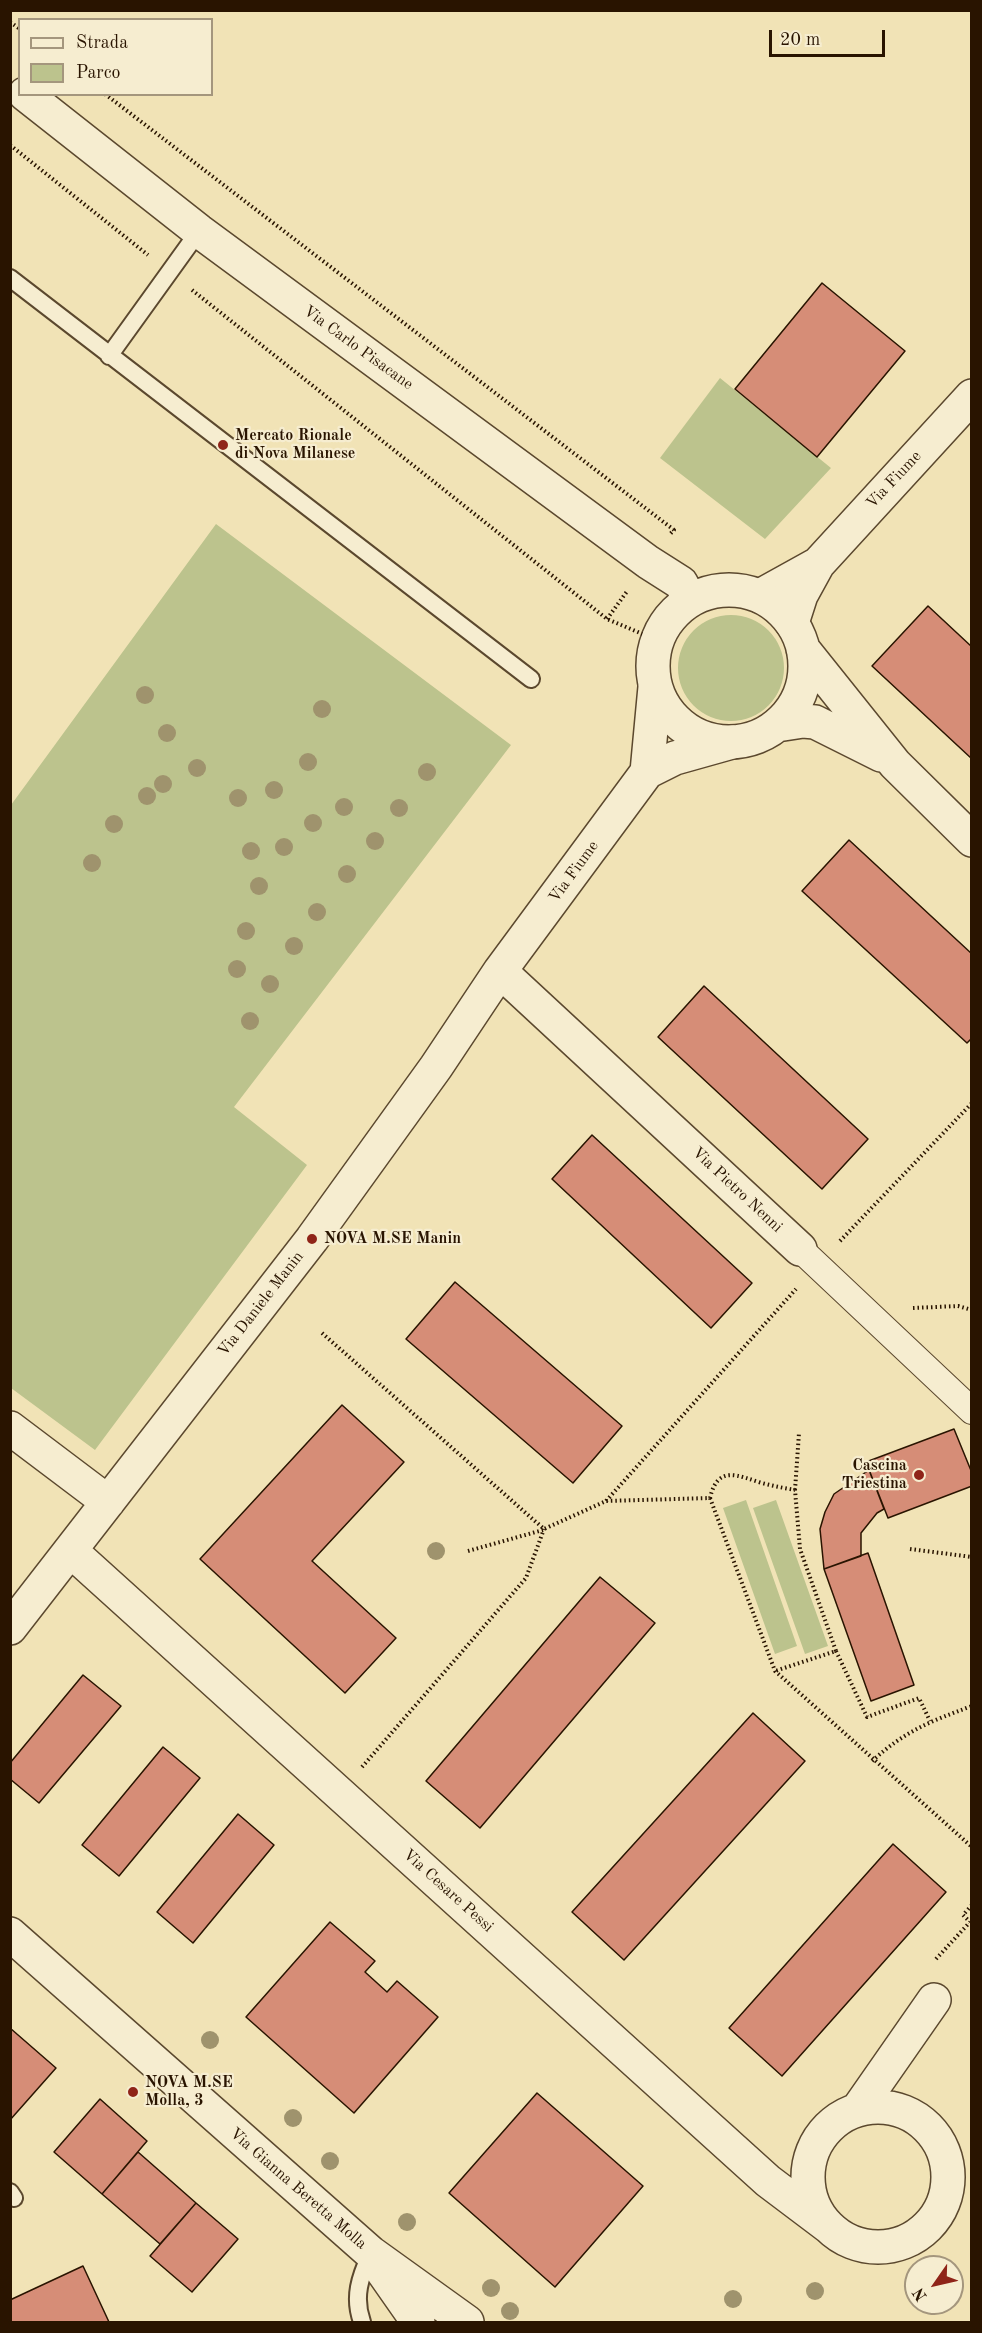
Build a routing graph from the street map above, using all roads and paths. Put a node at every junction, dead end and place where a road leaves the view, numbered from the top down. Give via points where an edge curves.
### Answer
1 (28, 96) edge
2 (10, 146) edge
3 (199, 231) junction
4 (169, 272) junction
5 (10, 278) edge
6 (109, 356) junction
7 (972, 396) edge
8 (818, 564) junction
9 (760, 597) junction
10 (690, 600) junction
11 (798, 636) junction
12 (657, 640) junction
13 (531, 679) dead end
14 (656, 687) junction
15 (777, 726) junction
16 (732, 742) junction
17 (895, 764) junction
18 (647, 772) junction
19 (972, 840) edge
20 (500, 971) junction
21 (972, 1103) edge
22 (809, 1257) junction
23 (972, 1310) edge
24 (875, 1320) junction
25 (322, 1333) dead end
26 (972, 1411) edge
27 (10, 1428) edge
28 (799, 1433) dead end
29 (795, 1490) junction
30 (710, 1498) junction
31 (606, 1501) junction
32 (108, 1502) junction
33 (544, 1530) junction
34 (910, 1549) dead end
35 (71, 1551) junction
36 (468, 1551) dead end
37 (972, 1557) edge
38 (10, 1628) edge
39 (836, 1651) junction
40 (775, 1671) junction
41 (972, 1706) edge
42 (930, 1721) junction
43 (872, 1761) junction
44 (340, 1793) junction
45 (972, 1847) edge
46 (972, 1905) edge
47 (10, 1934) edge
48 (936, 1959) dead end
49 (934, 2000) dead end
50 (858, 2109) junction
51 (829, 2228) junction
52 (370, 2253) junction
53 (362, 2322) edge
54 (418, 2322) edge
55 (467, 2322) edge

1 - 3 street, Via Carlo Pisacane
2 - 4 path
3 - 4 lane
3 - 10 street, Via Carlo Pisacane via 681,583
4 - 6 lane
4 - 12 path via 607,619
5 - 6 lane
6 - 13 lane
7 - 8 street, Via Fiume
8 - 9 street, Via Fiume
8 - 11 street, Via Fiume via 801,595
9 - 10 street via 744,591 722,590
9 - 11 street via 782,611
10 - 12 street via 673,614
11 - 15 street via 806,668 800,696
11 - 17 street via 828,684
12 - 14 street via 653,662
14 - 16 street via 664,707 682,727 706,739
14 - 18 street
15 - 16 street via 757,738
15 - 17 street via 815,723
16 - 18 street, Via Fiume via 675,758
17 - 19 street
18 - 20 street, Via Fiume
20 - 22 street, Via Pietro Nenni
20 - 32 street, Via Daniele Manin via 312,1239
21 - 22 path
22 - 24 street, Via Pietro Nenni
22 - 31 path
23 - 24 path via 958,1306 888,1309
24 - 26 street, Via Pietro Nenni
25 - 33 path
27 - 32 street
28 - 29 path
29 - 30 path via 742,1475 725,1475 713,1485
29 - 39 path via 800,1549
30 - 31 path
30 - 40 path
31 - 33 path
32 - 35 street, Via Daniele Manin
33 - 36 path
33 - 44 path via 526,1578
34 - 37 path
35 - 38 street, Via Daniele Manin
35 - 44 street, Via Cesare Pessi
39 - 40 path
39 - 42 path via 867,1717 919,1698
40 - 43 path
41 - 42 path
42 - 43 path via 896,1739
43 - 45 path
44 - 51 street, Via Cesare Pessi via 768,2181
46 - 48 path via 963,1915 970,1922
47 - 52 street, Via Gianna Beretta Molla
49 - 50 street
50 - 51 street via 836,2120 819,2138 809,2160 808,2184 814,2208
50 - 51 street via 882,2107 898,2111 926,2127 941,2146 947,2170 946,2194 936,2217 919,2234 897,2245 873,2247 857,2243
52 - 53 lane via 359,2278 357,2308
52 - 54 street
52 - 55 street

